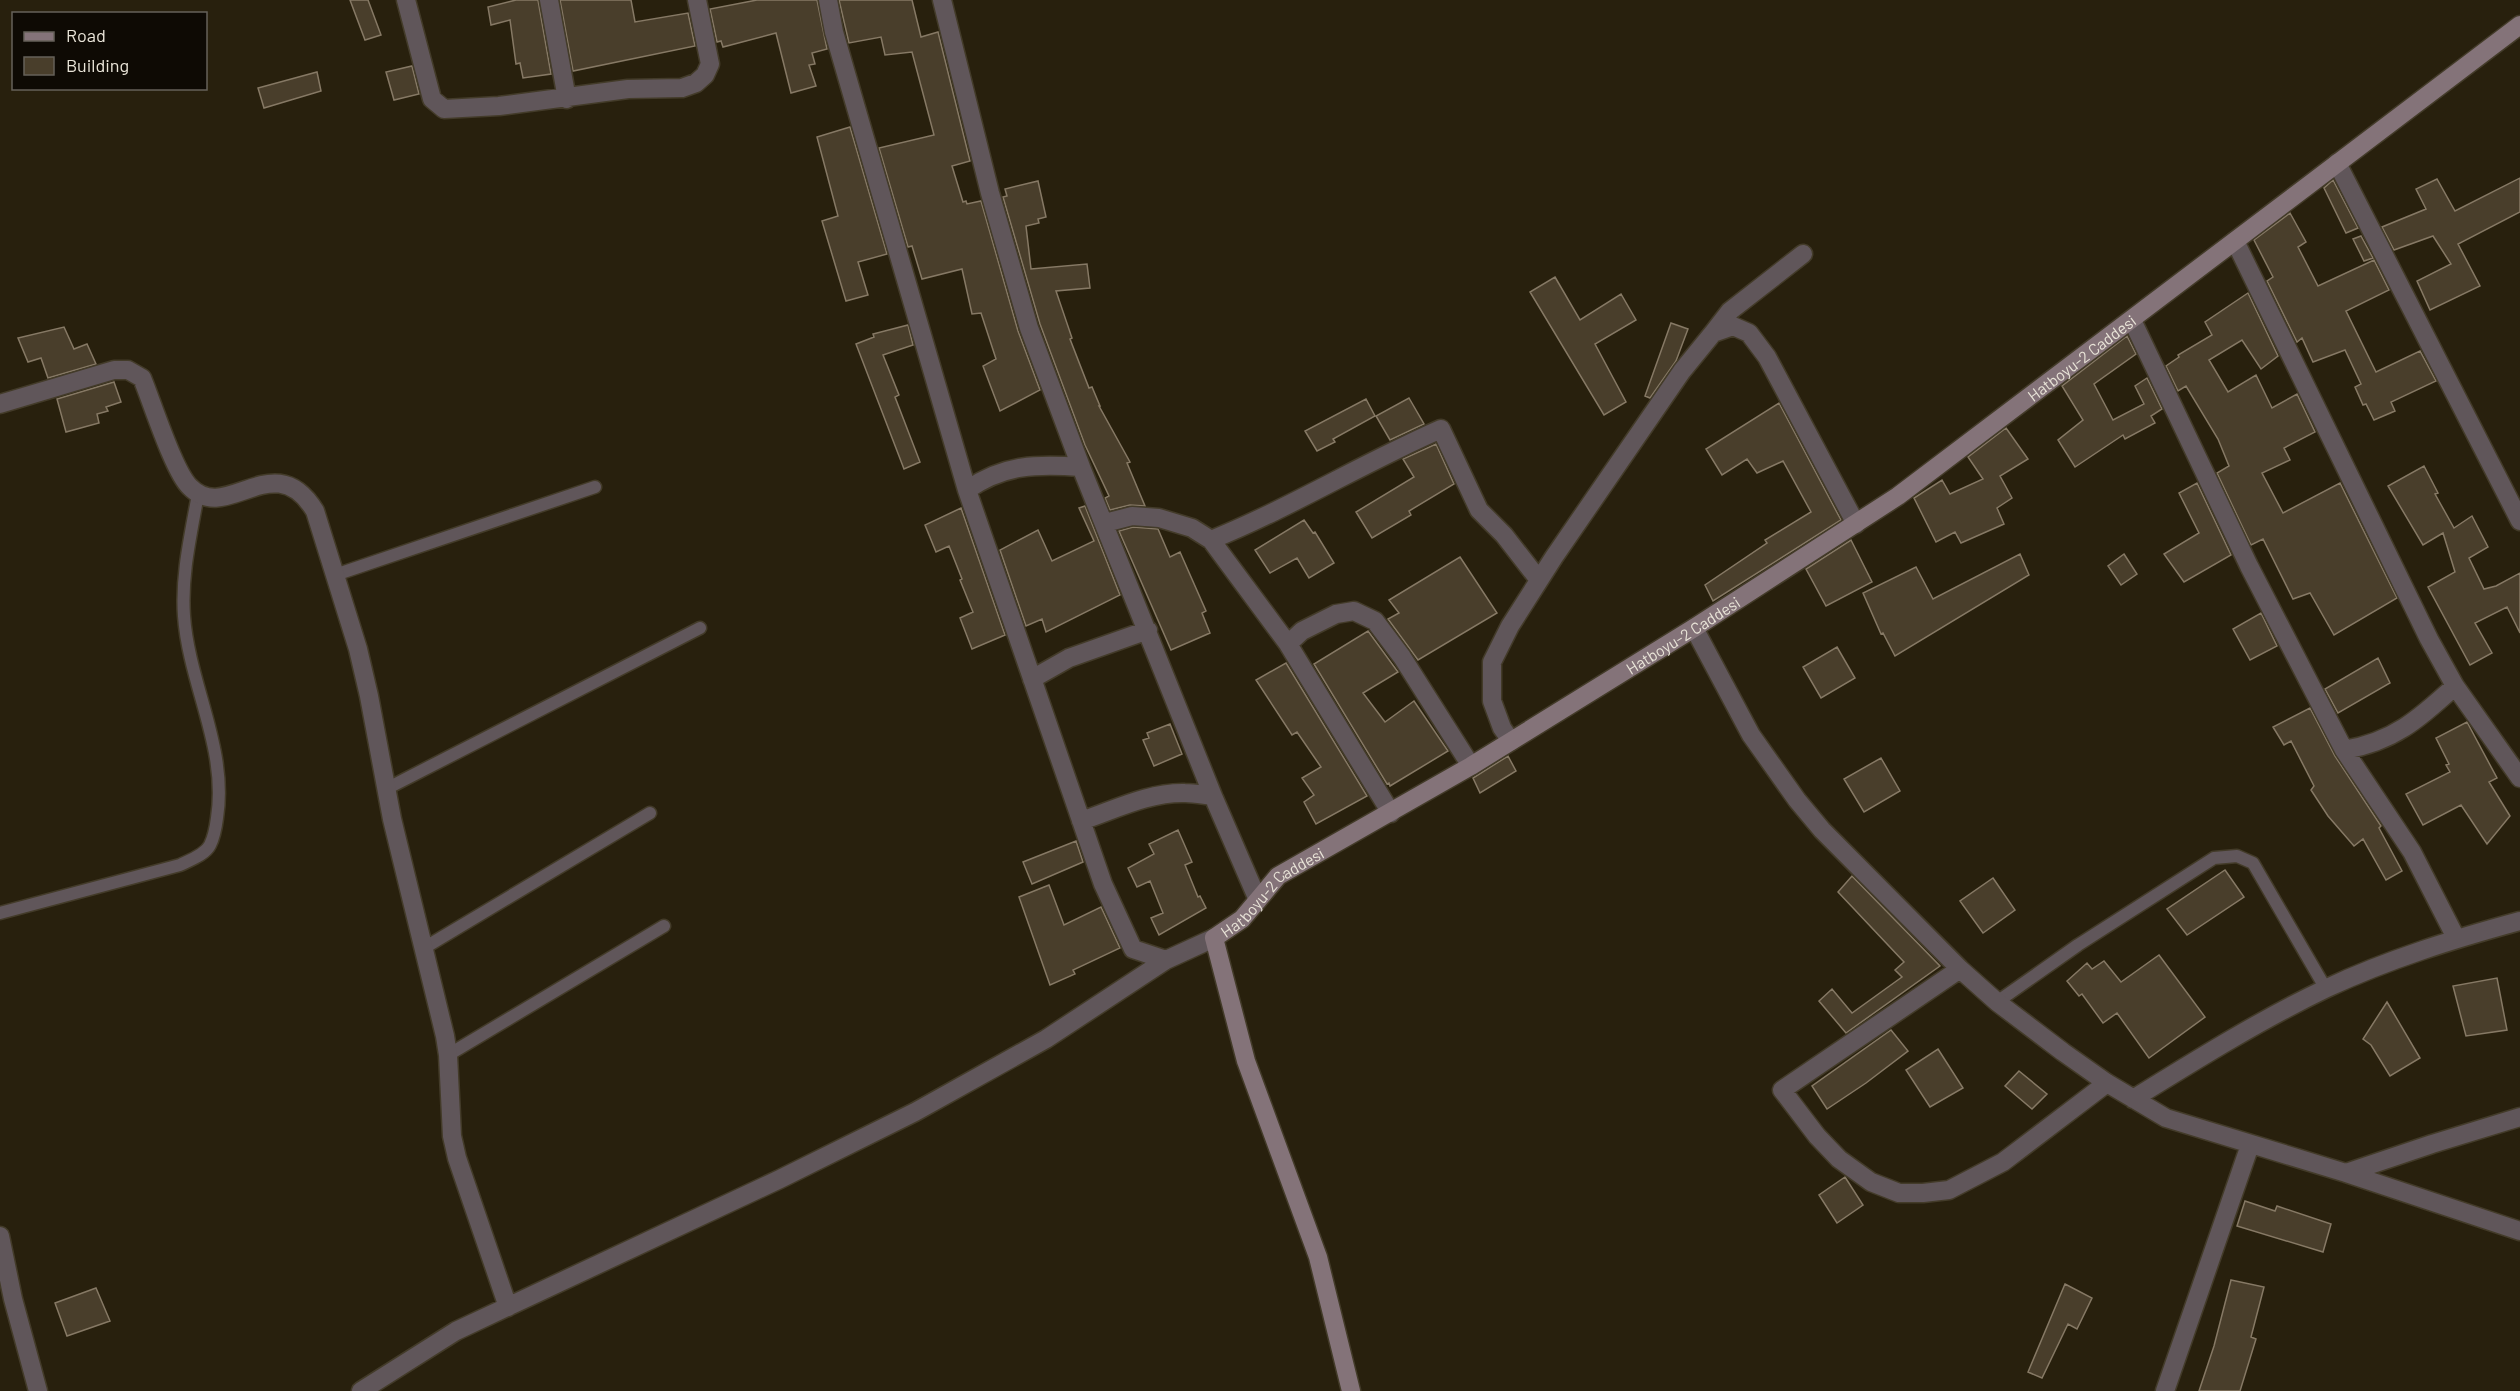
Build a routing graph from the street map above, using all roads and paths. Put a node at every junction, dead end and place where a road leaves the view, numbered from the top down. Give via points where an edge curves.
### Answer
1 (406, 0) edge
2 (549, 0) edge
3 (698, 0) edge
4 (828, 0) edge
5 (942, 0) edge
6 (2520, 25) edge
7 (567, 99) junction
8 (2337, 163) junction
9 (2235, 241) junction
10 (1803, 254) dead end
11 (2132, 320) junction
12 (1713, 333) junction
13 (0, 404) edge
14 (1081, 467) junction
15 (595, 487) dead end
16 (967, 490) junction
17 (198, 494) junction
18 (2520, 521) edge
19 (1106, 523) junction
20 (1856, 524) junction
21 (1211, 540) junction
22 (335, 575) junction
23 (1539, 580) junction
24 (700, 628) dead end
25 (1694, 628) junction
26 (1148, 630) junction
27 (1288, 644) junction
28 (1032, 679) junction
29 (2455, 686) junction
30 (1511, 741) junction
31 (2344, 750) junction
32 (1472, 766) junction
33 (2520, 778) edge
34 (386, 789) junction
35 (1213, 796) junction
36 (650, 813) dead end
37 (1391, 813) junction
38 (1081, 821) junction
39 (1258, 900) junction
40 (0, 913) edge
41 (2520, 921) edge
42 (664, 926) dead end
43 (1214, 938) junction
44 (2456, 938) junction
45 (424, 948) junction
46 (1166, 960) junction
47 (1960, 969) junction
48 (2326, 989) junction
49 (1997, 1002) junction
50 (448, 1055) junction
51 (2107, 1083) junction
52 (2133, 1099) junction
53 (2520, 1117) edge
54 (2250, 1145) junction
55 (2346, 1173) junction
56 (2520, 1231) edge
57 (0, 1236) edge
58 (508, 1307) junction
59 (38, 1391) edge
60 (361, 1391) edge
61 (1351, 1391) edge
62 (2165, 1391) edge

1 - 7 street via 432,99 444,109
2 - 7 street
3 - 7 street via 710,64 696,83 682,88 628,89
4 - 16 street
5 - 14 street via 962,88 1029,328
6 - 8 main road, Hatboyu-2 Caddesi
8 - 9 main road, Hatboyu-2 Caddesi
8 - 18 street
9 - 11 main road, Hatboyu-2 Caddesi
9 - 29 street
10 - 12 street via 1730,311
11 - 20 main road, Hatboyu-2 Caddesi
11 - 31 street via 2249,566
12 - 20 street via 1733,326 1749,333 1767,357
12 - 23 street via 1682,371
13 - 17 street via 114,370 136,373 142,378 184,481
14 - 16 street via 1010,468
14 - 19 street
15 - 22 lane
16 - 28 street
17 - 22 street via 223,498 264,483 291,487 315,511
17 - 40 lane via 183,600 186,637 218,764 219,804 210,846 180,865
19 - 21 street via 1132,516 1159,518 1192,528
19 - 26 street
20 - 25 main road, Hatboyu-2 Caddesi
21 - 23 street via 1263,519 1441,429 1479,510
21 - 27 street
22 - 34 street via 358,649
23 - 30 street via 1492,662 1492,701
24 - 34 lane
25 - 30 main road, Hatboyu-2 Caddesi
25 - 47 street via 1751,735 1797,800
26 - 28 street via 1069,658
26 - 35 street
27 - 32 street via 1302,631 1336,614 1354,611 1374,621 1402,657
27 - 37 street
28 - 38 street
29 - 31 street via 2393,735 2369,746
29 - 33 street
30 - 32 main road, Hatboyu-2 Caddesi
31 - 44 street via 2412,852
32 - 37 main road, Hatboyu-2 Caddesi
34 - 45 street
35 - 38 street via 1184,792 1157,796
35 - 39 street
36 - 45 lane
37 - 39 main road, Hatboyu-2 Caddesi via 1278,876
38 - 46 street via 1103,884 1133,949
39 - 43 main road, Hatboyu-2 Caddesi via 1242,919
41 - 44 street
42 - 50 lane
43 - 46 street
43 - 61 main road, Hatboyu-2 Caddesi via 1246,1060 1318,1257
44 - 48 street
45 - 50 street
46 - 58 street via 1046,1039 915,1112
47 - 49 street
47 - 51 street via 1782,1090 1839,1159 1871,1182 1899,1193 1948,1190 2003,1162
48 - 49 lane via 2253,863 2225,856 2214,858 2163,888
48 - 52 street
49 - 51 street
50 - 58 street via 449,1115 455,1147
51 - 52 street
52 - 54 street via 2166,1118
53 - 55 street
54 - 55 street
54 - 62 street
55 - 56 street
57 - 59 street
58 - 60 street via 456,1331

